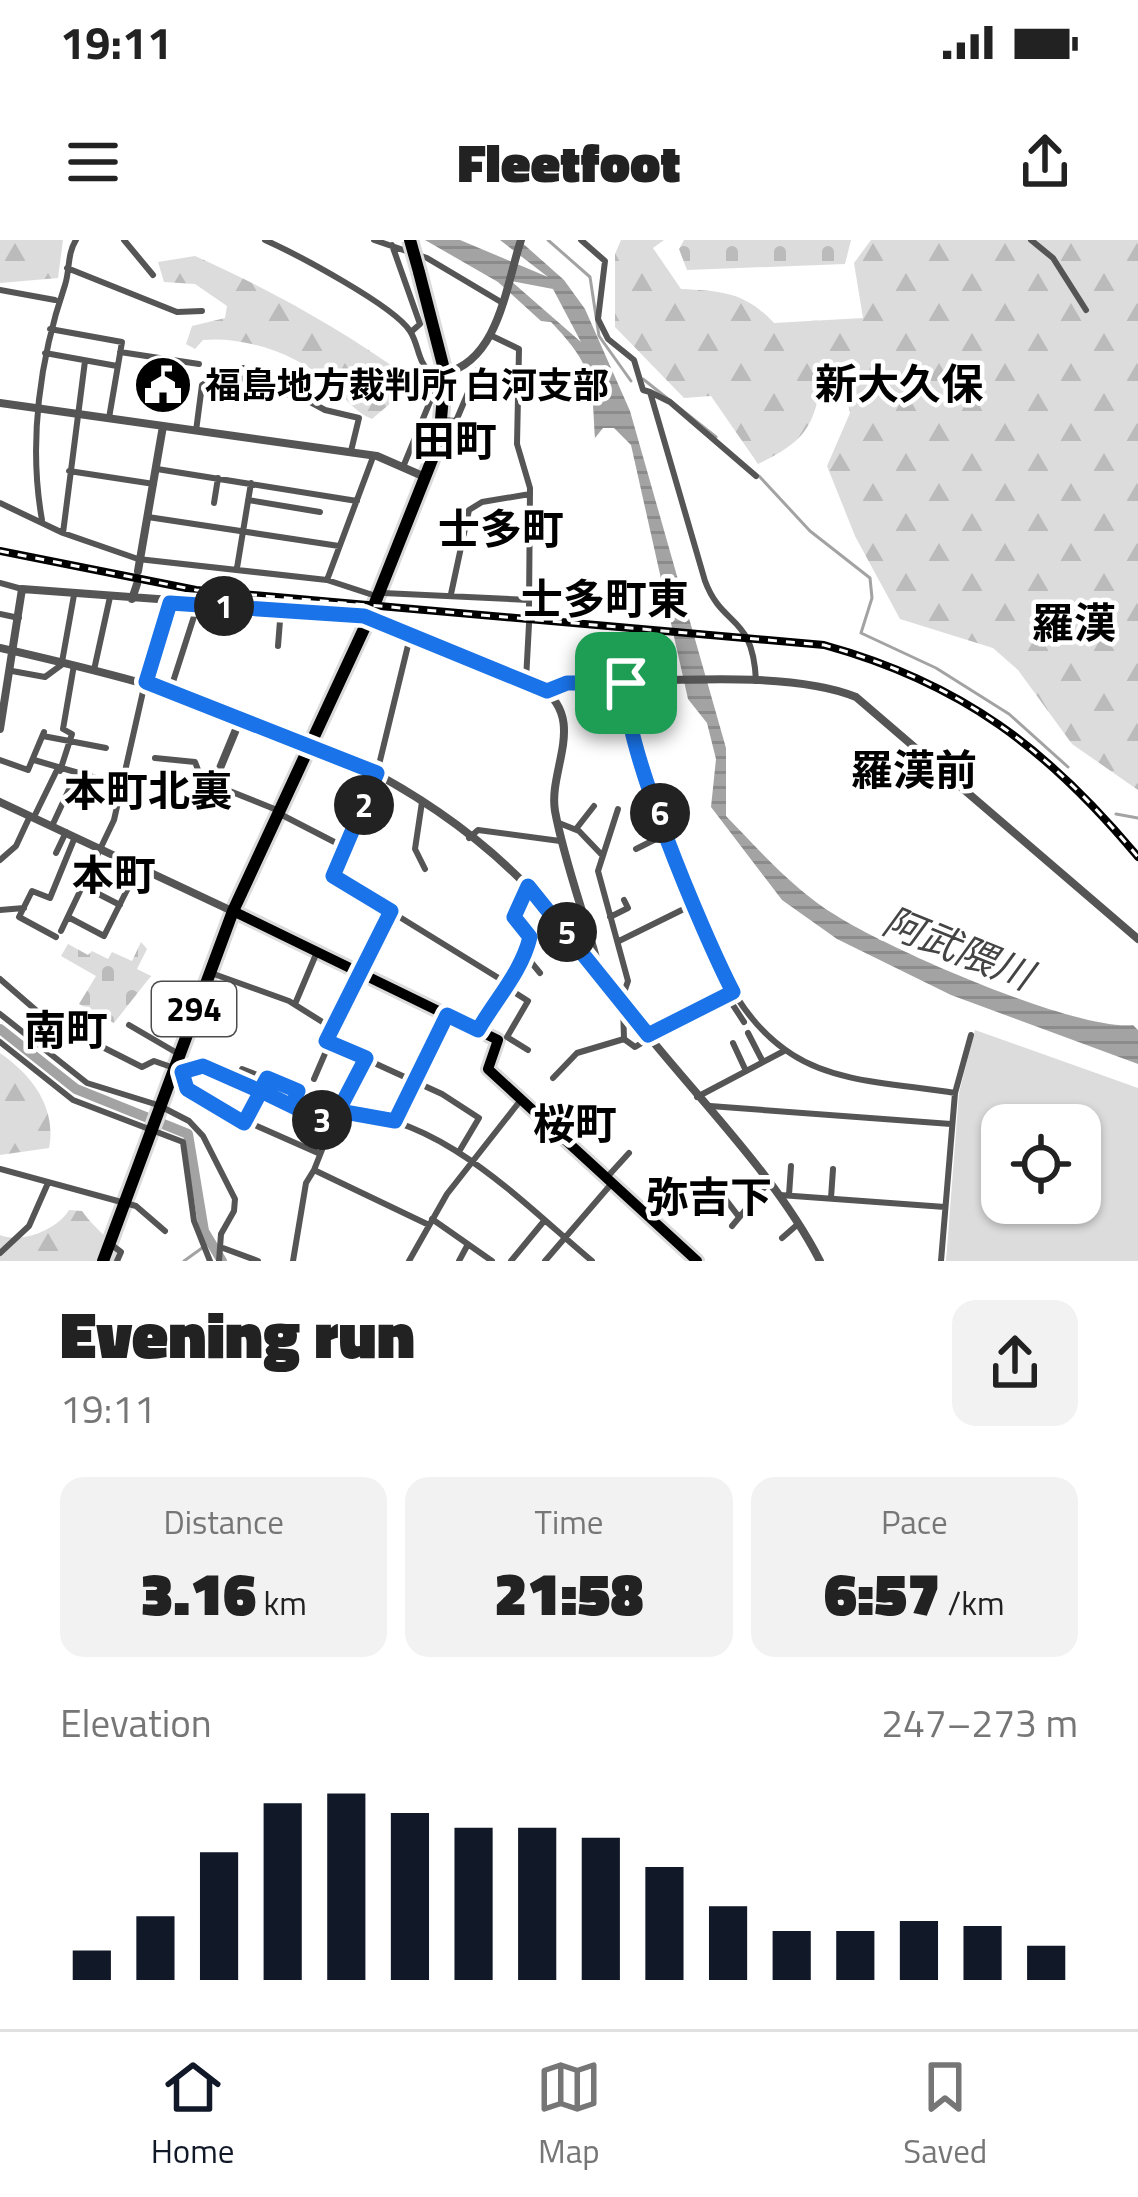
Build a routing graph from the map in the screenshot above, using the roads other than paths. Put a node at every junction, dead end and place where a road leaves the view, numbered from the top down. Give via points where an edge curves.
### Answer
1 (76, 240) edge
2 (124, 240) edge
3 (266, 240) edge
4 (374, 240) edge
5 (410, 240) edge
6 (521, 240) edge
7 (581, 240) edge
8 (1031, 240) edge
9 (392, 245) junction
10 (67, 268) junction
11 (153, 274) dead end
12 (0, 290) edge
13 (55, 300) junction
14 (501, 301) junction
15 (1086, 310) dead end
16 (202, 311) dead end
17 (50, 329) junction
18 (411, 332) junction
19 (490, 335) junction
20 (120, 352) junction
21 (46, 353) junction
22 (85, 361) junction
23 (199, 364) dead end
24 (117, 366) junction
25 (243, 368) dead end
26 (478, 369) dead end
27 (445, 373) junction
28 (279, 376) dead end
29 (238, 387) junction
30 (274, 392) junction
31 (434, 392) dead end
32 (650, 392) junction
33 (0, 403) edge
34 (39, 407) junction
35 (77, 412) junction
36 (109, 418) junction
37 (444, 420) junction
38 (163, 426) junction
39 (196, 431) junction
40 (350, 455) junction
41 (373, 457) junction
42 (404, 466) junction
43 (157, 469) junction
44 (69, 471) junction
45 (756, 476) dead end
46 (426, 477) junction
47 (218, 478) junction
48 (251, 483) junction
49 (154, 484) junction
50 (530, 494) junction
51 (248, 500) junction
52 (357, 501) junction
53 (0, 502) edge
54 (214, 503) dead end
55 (320, 512) dead end
56 (148, 517) junction
57 (42, 520) junction
58 (243, 531) junction
59 (63, 533) junction
60 (339, 546) junction
61 (138, 559) junction
62 (237, 568) junction
63 (138, 571) dead end
64 (16, 577) dead end
65 (327, 580) junction
66 (0, 583) edge
67 (137, 584) dead end
68 (22, 589) junction
69 (379, 594) junction
70 (451, 594) junction
71 (74, 595) junction
72 (110, 597) junction
73 (132, 599) junction
74 (170, 603) junction
75 (198, 604) junction
76 (280, 608) junction
77 (0, 614) edge
78 (19, 618) junction
79 (369, 618) junction
80 (529, 624) dead end
81 (410, 633) junction
82 (278, 646) dead end
83 (0, 648) edge
84 (15, 652) junction
85 (66, 664) junction
86 (11, 670) junction
87 (94, 670) junction
88 (526, 681) junction
89 (146, 682) junction
90 (626, 683) junction
91 (756, 683) junction
92 (171, 688) junction
93 (547, 691) junction
94 (242, 716) junction
95 (0, 729) edge
96 (70, 741) junction
97 (312, 745) junction
98 (106, 748) dead end
99 (155, 758) dead end
100 (0, 760) edge
101 (34, 760) junction
102 (58, 771) junction
103 (377, 773) junction
104 (72, 783) dead end
105 (213, 785) junction
106 (124, 786) junction
107 (0, 802) edge
108 (422, 802) junction
109 (594, 806) dead end
110 (618, 809) dead end
111 (280, 813) junction
112 (32, 816) junction
113 (559, 823) junction
114 (52, 826) junction
115 (575, 829) junction
116 (668, 833) junction
117 (70, 835) junction
118 (470, 838) junction
119 (564, 842) junction
120 (346, 848) junction
121 (636, 849) dead end
122 (102, 850) junction
123 (56, 853) dead end
124 (601, 854) junction
125 (0, 860) edge
126 (139, 866) junction
127 (425, 869) dead end
128 (83, 886) junction
129 (528, 886) junction
130 (624, 900) dead end
131 (694, 904) junction
132 (120, 905) junction
133 (23, 908) junction
134 (0, 910) edge
135 (233, 911) junction
136 (391, 911) junction
137 (68, 916) junction
138 (610, 917) junction
139 (1138, 939) edge
140 (619, 940) junction
141 (317, 952) junction
142 (526, 956) junction
143 (592, 964) junction
144 (209, 972) junction
145 (358, 973) junction
146 (540, 974) dead end
147 (0, 979) edge
148 (504, 983) junction
149 (730, 994) junction
150 (622, 1003) junction
151 (294, 1005) junction
152 (0, 1014) edge
153 (447, 1015) junction
154 (744, 1022) dead end
155 (129, 1025) dead end
156 (15, 1026) junction
157 (332, 1028) junction
158 (478, 1030) junction
159 (748, 1034) dead end
160 (970, 1035) dead end
161 (649, 1036) junction
162 (502, 1039) junction
163 (624, 1039) junction
164 (330, 1042) junction
165 (1, 1043) edge
166 (733, 1043) dead end
167 (528, 1050) dead end
168 (786, 1050) junction
169 (366, 1058) junction
170 (763, 1062) junction
171 (177, 1064) junction
172 (242, 1069) dead end
173 (746, 1071) junction
174 (267, 1078) junction
175 (553, 1078) dead end
176 (314, 1079) dead end
177 (414, 1081) junction
178 (260, 1091) junction
179 (955, 1093) junction
180 (522, 1098) junction
181 (701, 1101) junction
182 (157, 1106) junction
183 (292, 1106) junction
184 (339, 1111) junction
185 (395, 1121) junction
186 (244, 1123) junction
187 (951, 1124) junction
188 (150, 1125) junction
189 (331, 1125) junction
190 (460, 1150) junction
191 (318, 1153) junction
192 (629, 1153) dead end
193 (472, 1161) junction
194 (791, 1166) dead end
195 (0, 1169) edge
196 (832, 1169) dead end
197 (314, 1170) junction
198 (612, 1177) junction
199 (49, 1182) junction
200 (767, 1184) junction
201 (720, 1192) dead end
202 (776, 1195) junction
203 (790, 1195) junction
204 (831, 1198) junction
205 (121, 1201) junction
206 (945, 1207) junction
207 (740, 1217) junction
208 (544, 1221) junction
209 (431, 1222) junction
210 (797, 1224) junction
211 (732, 1226) dead end
212 (165, 1231) dead end
213 (565, 1238) junction
214 (782, 1238) dead end
215 (108, 1243) junction
216 (467, 1246) junction
217 (225, 1248) junction
218 (0, 1253) edge
219 (103, 1261) edge
220 (117, 1261) edge
221 (210, 1261) edge
222 (219, 1261) edge
223 (233, 1261) edge
224 (258, 1261) edge
225 (293, 1261) edge
226 (409, 1261) edge
227 (459, 1261) edge
228 (492, 1261) edge
229 (511, 1261) edge
230 (545, 1261) edge
231 (592, 1261) edge
232 (697, 1261) edge
233 (820, 1261) edge
234 (941, 1261) edge

1 - 10 street
2 - 11 street
3 - 18 street
4 - 9 street
5 - 27 highway, 294, bridge
6 - 14 street
7 - 32 street via 605,260 602,329 630,355
8 - 15 street via 1053,258
9 - 14 street
9 - 18 street via 420,324
10 - 13 street
10 - 16 street via 177,312
12 - 13 street
13 - 17 street
14 - 19 street
17 - 20 street via 122,342
17 - 21 street
18 - 27 street via 420,362 430,373
19 - 27 street via 470,364
19 - 50 street via 519,349 517,444
20 - 23 street
20 - 24 street
21 - 22 street
21 - 34 street
22 - 24 street
22 - 35 street
24 - 36 street
25 - 29 street
26 - 37 street via 456,421
27 - 37 highway, 294
28 - 30 street
29 - 30 street
29 - 39 street via 202,385
30 - 40 street via 358,418
31 - 42 street
32 - 45 street
32 - 91 street via 705,581 751,639
33 - 34 street
34 - 35 street
34 - 57 street
35 - 36 street
35 - 44 street
36 - 38 street
37 - 46 highway, 294
38 - 39 street
38 - 43 street
39 - 40 street
40 - 41 street
41 - 42 street
41 - 52 street
42 - 46 street
43 - 47 street
43 - 49 street
44 - 49 street
44 - 59 street
46 - 69 highway, 294
47 - 48 street
47 - 54 street
48 - 51 street
48 - 52 street
49 - 56 street
50 - 70 street via 469,510
50 - 70 street via 529,604
51 - 55 street
51 - 58 street
52 - 60 street
53 - 57 street
56 - 58 street
56 - 61 street
57 - 59 street
58 - 60 street
58 - 62 street
59 - 61 street
60 - 65 street
61 - 62 street
61 - 63 street
62 - 65 street
64 - 66 street
65 - 69 street
66 - 68 street
67 - 73 street
68 - 71 street
68 - 78 street
69 - 70 street
69 - 79 highway, 294
71 - 72 street
71 - 85 street
72 - 73 street
72 - 87 street
73 - 74 street
74 - 75 street
74 - 89 street
75 - 76 street
75 - 92 street
76 - 79 street
76 - 82 street
77 - 78 street
78 - 84 street
79 - 81 street
79 - 97 highway, 294
80 - 88 street
81 - 88 street
81 - 103 street
83 - 84 street
84 - 85 street
84 - 86 street
85 - 86 street via 45,677
85 - 87 street
85 - 96 street via 63,729
86 - 95 street
87 - 89 street
88 - 93 street
89 - 92 street
89 - 106 street
90 - 91 street
90 - 93 street
90 - 116 street via 628,725
91 - 139 street via 819,685 856,697
92 - 94 street
93 - 113 street via 567,739 555,790
94 - 97 street
94 - 105 street
96 - 98 street
96 - 101 street via 43,734
96 - 102 street
97 - 103 street
97 - 111 highway, 294
99 - 105 street via 195,762
100 - 101 street via 26,770
101 - 102 street
102 - 106 street
102 - 112 street
103 - 108 street
103 - 120 street
104 - 114 street
105 - 111 street
106 - 122 street
107 - 112 street
108 - 118 street
108 - 127 street via 416,852
109 - 115 street
110 - 124 street
111 - 120 street
111 - 135 highway, 294
112 - 114 street
112 - 125 street
113 - 115 street
113 - 119 street
114 - 117 street
115 - 124 street
116 - 121 street
116 - 131 street
117 - 122 street
117 - 123 street
117 - 133 street via 50,898 34,890
118 - 119 street via 478,830
118 - 129 street
119 - 143 street
120 - 136 street via 333,877
122 - 126 street
122 - 128 street
124 - 138 street
126 - 132 street
126 - 135 street
128 - 132 street
128 - 137 street
129 - 142 street via 514,917 530,937
129 - 143 street
130 - 138 street via 628,908
131 - 140 street
131 - 149 street
132 - 137 street via 104,936
133 - 134 street
133 - 137 street via 20,917 58,934
135 - 141 main road
135 - 144 highway, 294
136 - 145 street
136 - 148 street
138 - 140 street
140 - 150 street via 628,981
141 - 145 main road
141 - 151 street
142 - 146 street
142 - 148 street
143 - 150 street
144 - 151 street
144 - 171 highway, 294
145 - 153 main road
145 - 157 street
147 - 171 street via 74,1036 142,1067
148 - 158 street
148 - 162 street via 528,1001
149 - 154 street
149 - 161 street
149 - 168 street
150 - 161 street
150 - 163 street
151 - 157 street
152 - 156 street
153 - 158 main road
153 - 177 street
155 - 171 street
156 - 165 street
156 - 182 street via 86,1083
157 - 164 street
158 - 162 main road
159 - 170 street
160 - 179 street
161 - 163 street via 634,1047
161 - 181 street
162 - 167 street
162 - 180 main road via 488,1069
163 - 175 street via 577,1053
164 - 169 street
164 - 176 street
165 - 188 street via 73,1100
166 - 173 street
168 - 170 street
168 - 179 street via 812,1066
169 - 177 street
169 - 184 street
170 - 173 street
171 - 178 street via 203,1066
171 - 182 highway, 294
171 - 186 street via 196,1097
172 - 174 street
173 - 181 street
174 - 178 street
174 - 183 street via 298,1091
177 - 185 street
177 - 190 street via 479,1118
178 - 183 street
178 - 186 street
179 - 187 street
180 - 193 street
180 - 198 main road
181 - 187 street
181 - 200 street
182 - 188 highway, 294
182 - 217 street via 203,1136 230,1186
183 - 189 street
184 - 185 street
184 - 189 street
185 - 190 street
186 - 191 street
187 - 206 street
188 - 205 highway, 294
188 - 221 street via 187,1151 194,1221
189 - 191 street
190 - 193 street
191 - 197 street
192 - 198 street
193 - 208 street
193 - 209 street
194 - 203 street
195 - 199 street
196 - 204 street
197 - 209 street
197 - 225 street
198 - 213 street
198 - 232 main road
199 - 205 street
199 - 218 street via 29,1226
200 - 202 street
200 - 207 street
201 - 207 street
202 - 203 street
202 - 210 street
203 - 204 street
204 - 206 street
205 - 212 street
205 - 215 highway, 294
206 - 234 street
207 - 211 street
208 - 213 street
208 - 229 street
209 - 216 street
209 - 226 street
210 - 214 street
210 - 233 street
213 - 230 street
213 - 231 street
215 - 219 highway, 294
215 - 220 street via 121,1252
216 - 227 street
216 - 228 street
217 - 222 street
217 - 223 street
217 - 224 street

